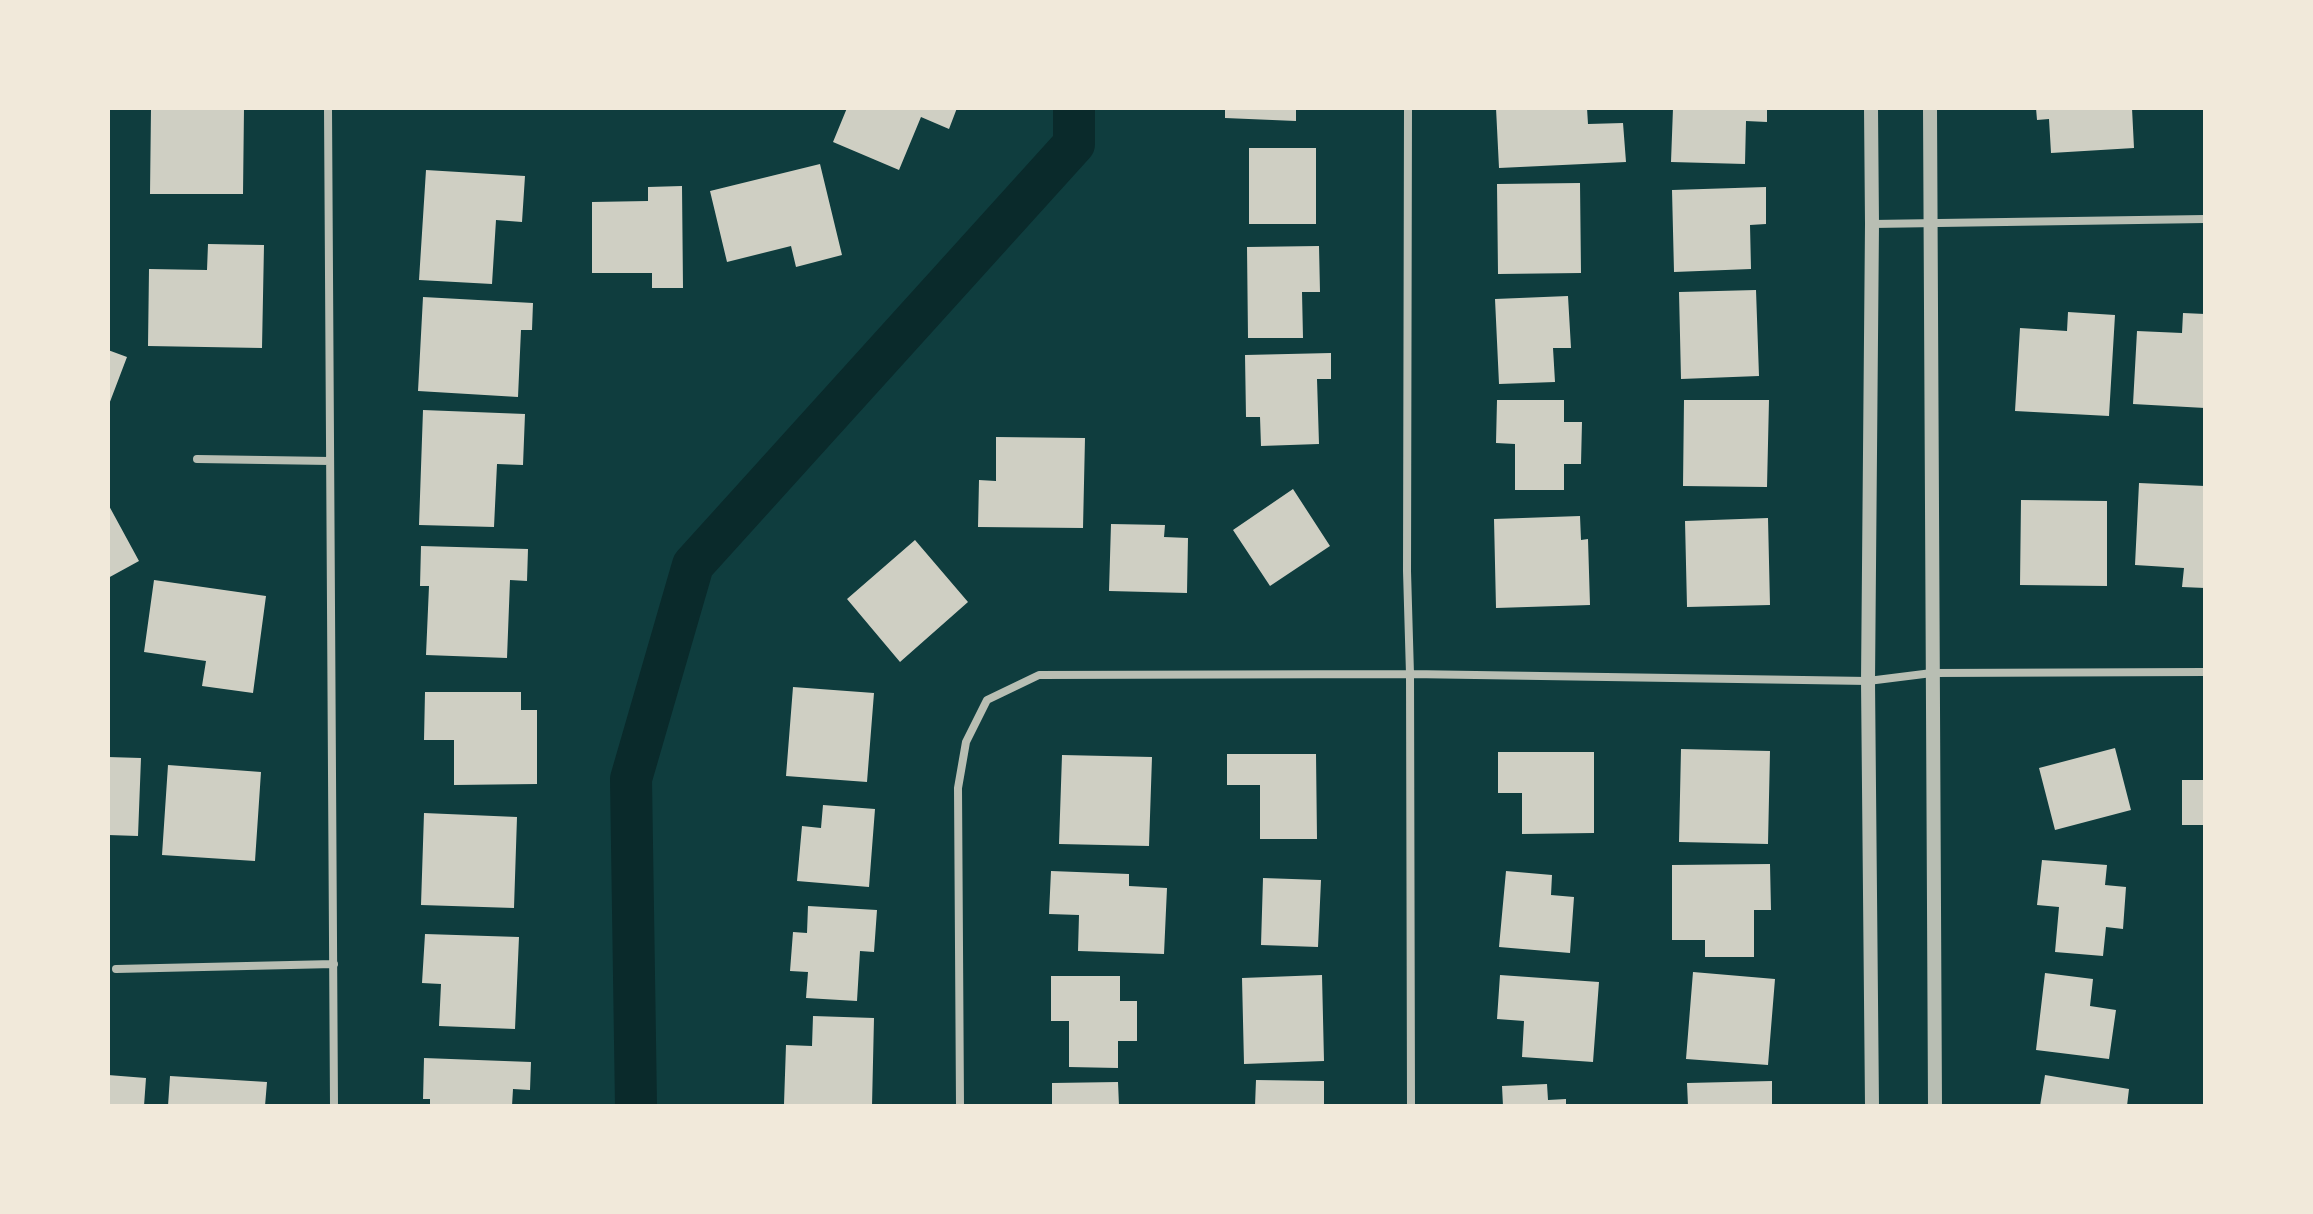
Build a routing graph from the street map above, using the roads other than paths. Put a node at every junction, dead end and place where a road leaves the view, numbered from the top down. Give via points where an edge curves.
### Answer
1 (328, 108) edge
2 (1408, 108) edge
3 (1871, 108) edge
4 (1930, 108) edge
5 (2205, 219) edge
6 (1872, 224) junction
7 (1931, 225) junction
8 (197, 459) dead end
9 (330, 461) junction
10 (2205, 672) edge
11 (1932, 673) junction
12 (1410, 674) junction
13 (1868, 681) junction
14 (334, 964) junction
15 (116, 969) dead end
16 (334, 1106) edge
17 (960, 1106) edge
18 (1411, 1106) edge
19 (1872, 1106) edge
20 (1935, 1106) edge

1 - 9 street
2 - 12 street
3 - 6 street
4 - 7 street
5 - 7 street
6 - 7 street
6 - 13 street
7 - 11 street
8 - 9 street
9 - 14 street
10 - 11 street
11 - 13 street
11 - 20 street
12 - 13 street
12 - 17 street via 1039,675 987,700 966,742 958,788
12 - 18 street
13 - 19 street
14 - 15 street
14 - 16 street

